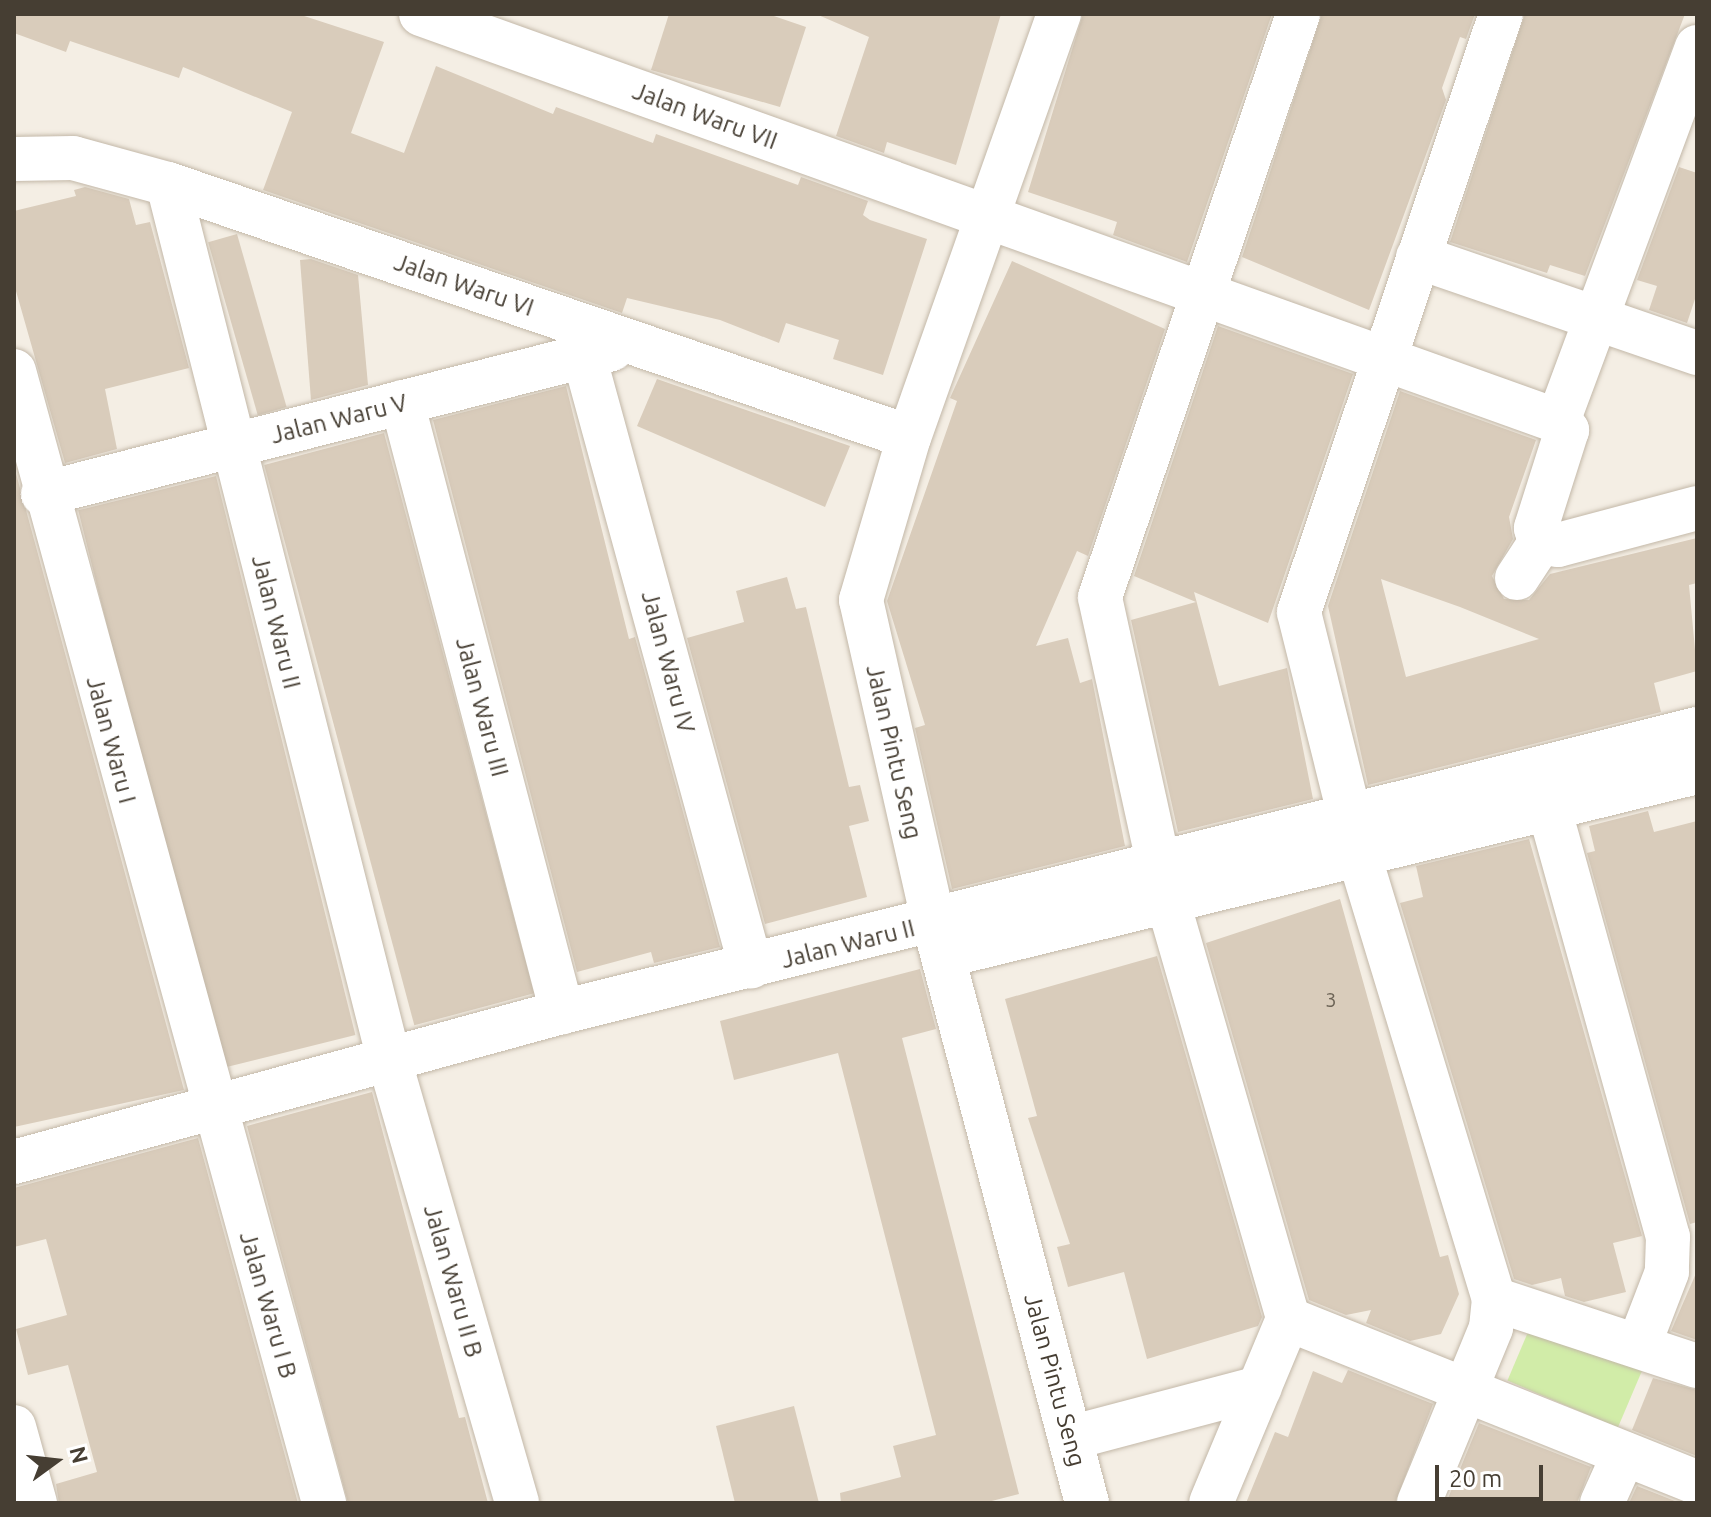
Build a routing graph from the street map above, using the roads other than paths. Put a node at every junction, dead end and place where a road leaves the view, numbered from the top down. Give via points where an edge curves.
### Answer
1 (421, 14) edge
2 (1059, 14) edge
3 (1298, 14) edge
4 (1501, 14) edge
5 (1697, 47) edge
6 (14, 159) edge
7 (168, 184) junction
8 (988, 220) junction
9 (1418, 257) junction
10 (1198, 293) junction
11 (1602, 319) junction
12 (634, 343) junction
13 (1697, 353) edge
14 (584, 356) junction
15 (1385, 359) junction
16 (14, 371) edge
17 (402, 402) junction
18 (1558, 421) junction
19 (909, 437) junction
20 (231, 446) junction
21 (43, 494) junction
22 (1697, 508) edge
23 (1697, 729) edge
24 (1697, 772) edge
25 (1549, 808) junction
26 (1354, 836) junction
27 (1164, 884) junction
28 (939, 940) junction
29 (751, 967) junction
30 (562, 1012) junction
31 (389, 1059) junction
32 (213, 1108) junction
33 (14, 1162) edge
34 (1494, 1299) junction
35 (1288, 1319) junction
36 (1640, 1342) junction
37 (1697, 1366) edge
38 (1259, 1388) junction
39 (1464, 1391) junction
40 (14, 1427) edge
41 (1070, 1438) junction
42 (1624, 1454) junction
43 (1697, 1483) edge
44 (35, 1503) edge
45 (324, 1503) edge
46 (517, 1503) edge
47 (1087, 1503) edge
48 (1211, 1503) edge
49 (1419, 1503) edge
50 (1602, 1503) edge

1 - 8 street, Jalan Waru VII
2 - 8 street, Jalan Pintu Seng
3 - 10 street
4 - 9 street
5 - 11 street
6 - 7 street, Jalan Waru VI via 73,158
7 - 12 street, Jalan Waru VI
7 - 20 street, Jalan Waru II
8 - 10 street, Jalan Waru VII
8 - 19 street, Jalan Pintu Seng
9 - 11 street
9 - 15 street
10 - 15 street, Jalan Waru VII
10 - 27 street via 1100,597
11 - 13 street
11 - 18 street
12 - 14 street, Jalan Waru V
12 - 19 street, Jalan Waru VI
14 - 17 street, Jalan Waru V
14 - 29 street, Jalan Waru IV
15 - 18 street, Jalan Waru VII
15 - 26 street via 1299,612
16 - 21 street, Jalan Waru I
17 - 20 street, Jalan Waru V
17 - 30 street, Jalan Waru III
18 - 22 street via 1567,430 1529,560 1558,545
19 - 28 street, Jalan Pintu Seng via 864,582 862,619
20 - 21 street, Jalan Waru V
20 - 31 street, Jalan Waru II
21 - 32 street, Jalan Waru I
23 - 26 street
24 - 25 street
25 - 26 street
25 - 36 street via 1668,1237 1667,1272
26 - 27 street, Jalan Waru II
26 - 34 street
27 - 28 street, Jalan Waru II
27 - 35 street
28 - 29 street, Jalan Waru II
28 - 41 street, Jalan Pintu Seng
29 - 30 street, Jalan Waru II
30 - 31 street, Jalan Waru II
31 - 32 street, Jalan Waru II
31 - 46 street, Jalan Waru II B
32 - 33 street, Jalan Waru II
32 - 45 street, Jalan Waru I B
34 - 36 street
34 - 39 street via 1491,1328
35 - 38 street
35 - 39 street
36 - 37 street
38 - 41 street
38 - 48 street
39 - 42 street
39 - 49 street
40 - 44 street
41 - 47 street, Jalan Pintu Seng
42 - 43 street
42 - 50 street

